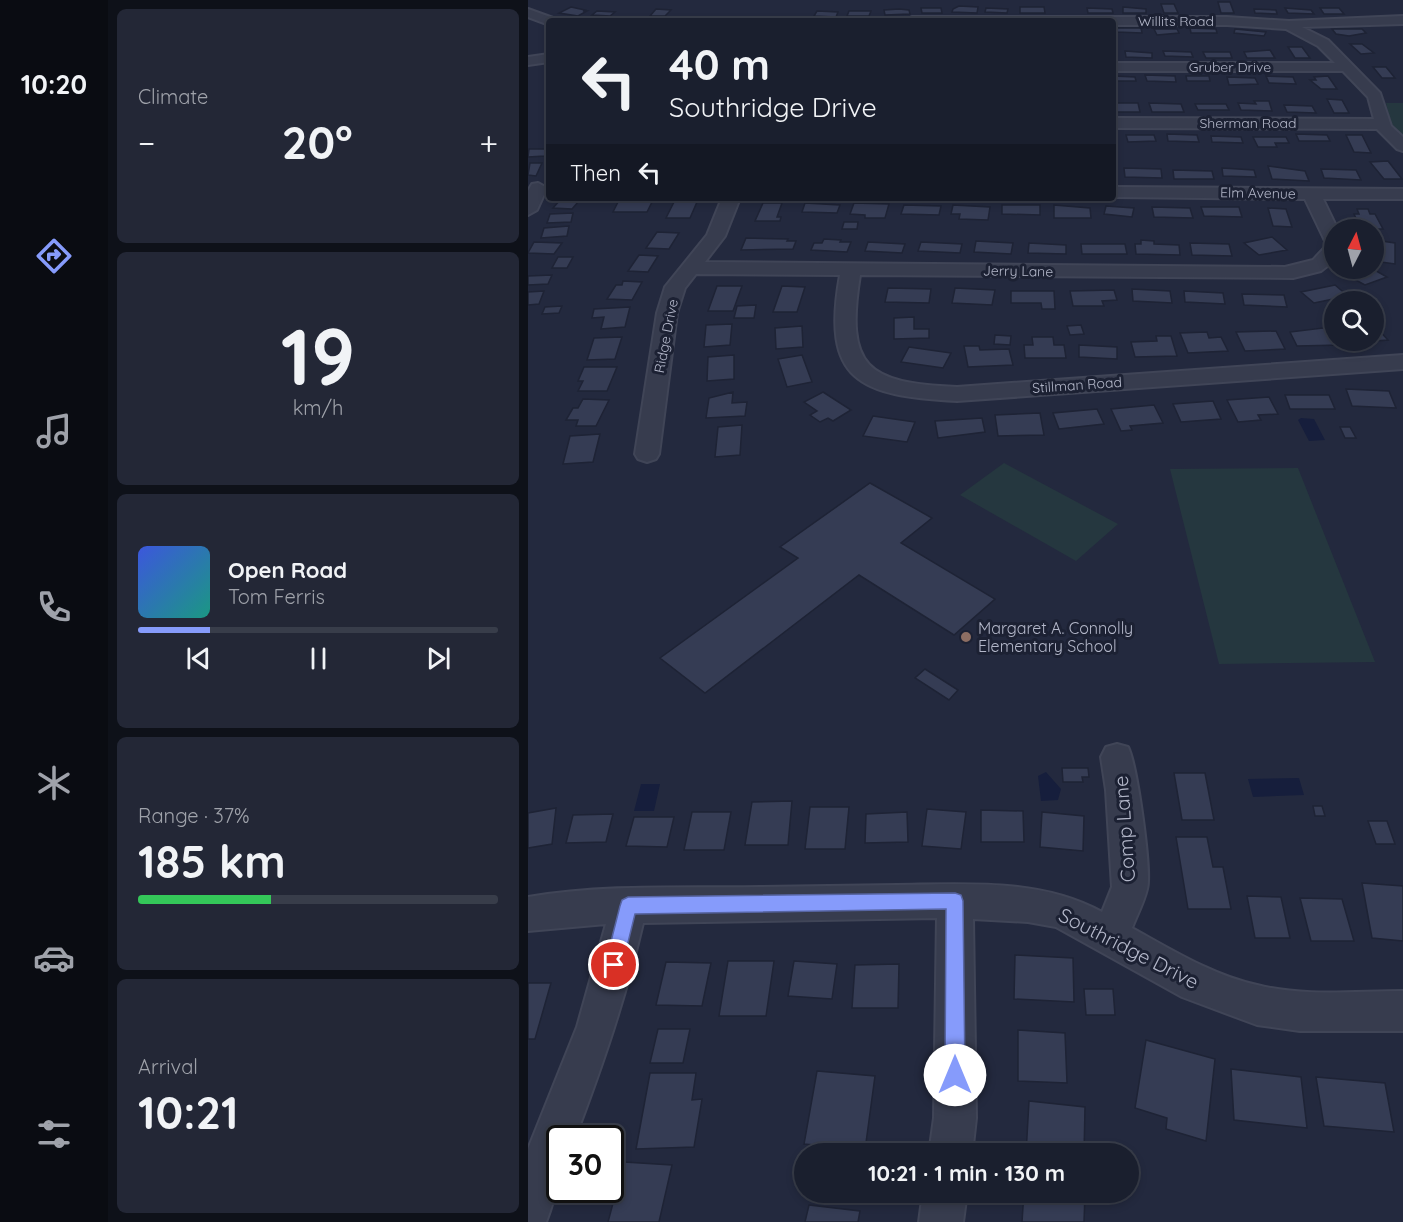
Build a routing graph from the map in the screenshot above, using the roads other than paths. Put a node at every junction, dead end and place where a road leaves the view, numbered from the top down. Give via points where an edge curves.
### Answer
1 (528, 13) edge
2 (1086, 18) edge
3 (546, 20) edge
4 (1403, 20) edge
5 (1289, 26) junction
6 (546, 58) edge
7 (528, 61) edge
8 (1116, 67) edge
9 (1346, 68) junction
10 (1116, 123) edge
11 (1382, 124) junction
12 (1403, 146) edge
13 (538, 188) edge
14 (1116, 192) edge
15 (1312, 194) junction
16 (1403, 195) edge
17 (730, 201) edge
18 (528, 210) edge
19 (1324, 220) edge
20 (1324, 262) edge
21 (692, 268) junction
22 (851, 270) junction
23 (1403, 362) edge
24 (647, 454) dead end
25 (1117, 757) dead end
26 (955, 901) junction
27 (628, 906) junction
28 (528, 914) edge
29 (1110, 934) junction
30 (1403, 1011) edge
31 (952, 1143) edge
32 (944, 1203) edge
33 (528, 1212) edge
34 (941, 1222) edge

1 - 3 street
2 - 5 street, Willits Road via 1202,16
4 - 5 street, Willits Road via 1318,21
5 - 9 street via 1323,43
6 - 7 street
8 - 9 street, Gruber Drive
9 - 11 street via 1375,96
10 - 11 street, Sherman Road
11 - 12 street
13 - 18 street
14 - 15 street, Elm Avenue
15 - 16 street, Elm Avenue
15 - 19 street, Jerry Lane
17 - 21 street, Ridge Drive via 716,236
20 - 22 street, Jerry Lane via 1285,273
21 - 22 street, Jerry Lane
21 - 24 street, Ridge Drive via 675,287 668,313
22 - 23 street, Stillman Road via 844,311 847,350 856,366 873,380 914,393 957,394
25 - 29 street, Comp Lane via 1130,887
26 - 27 street, Southridge Drive
26 - 29 street, Southridge Drive via 1056,910
26 - 31 street via 955,1118
27 - 28 street, Southridge Drive
27 - 33 street via 591,1044 560,1118
29 - 30 street, Southridge Drive via 1197,984 1257,1005 1300,1011
32 - 34 street

